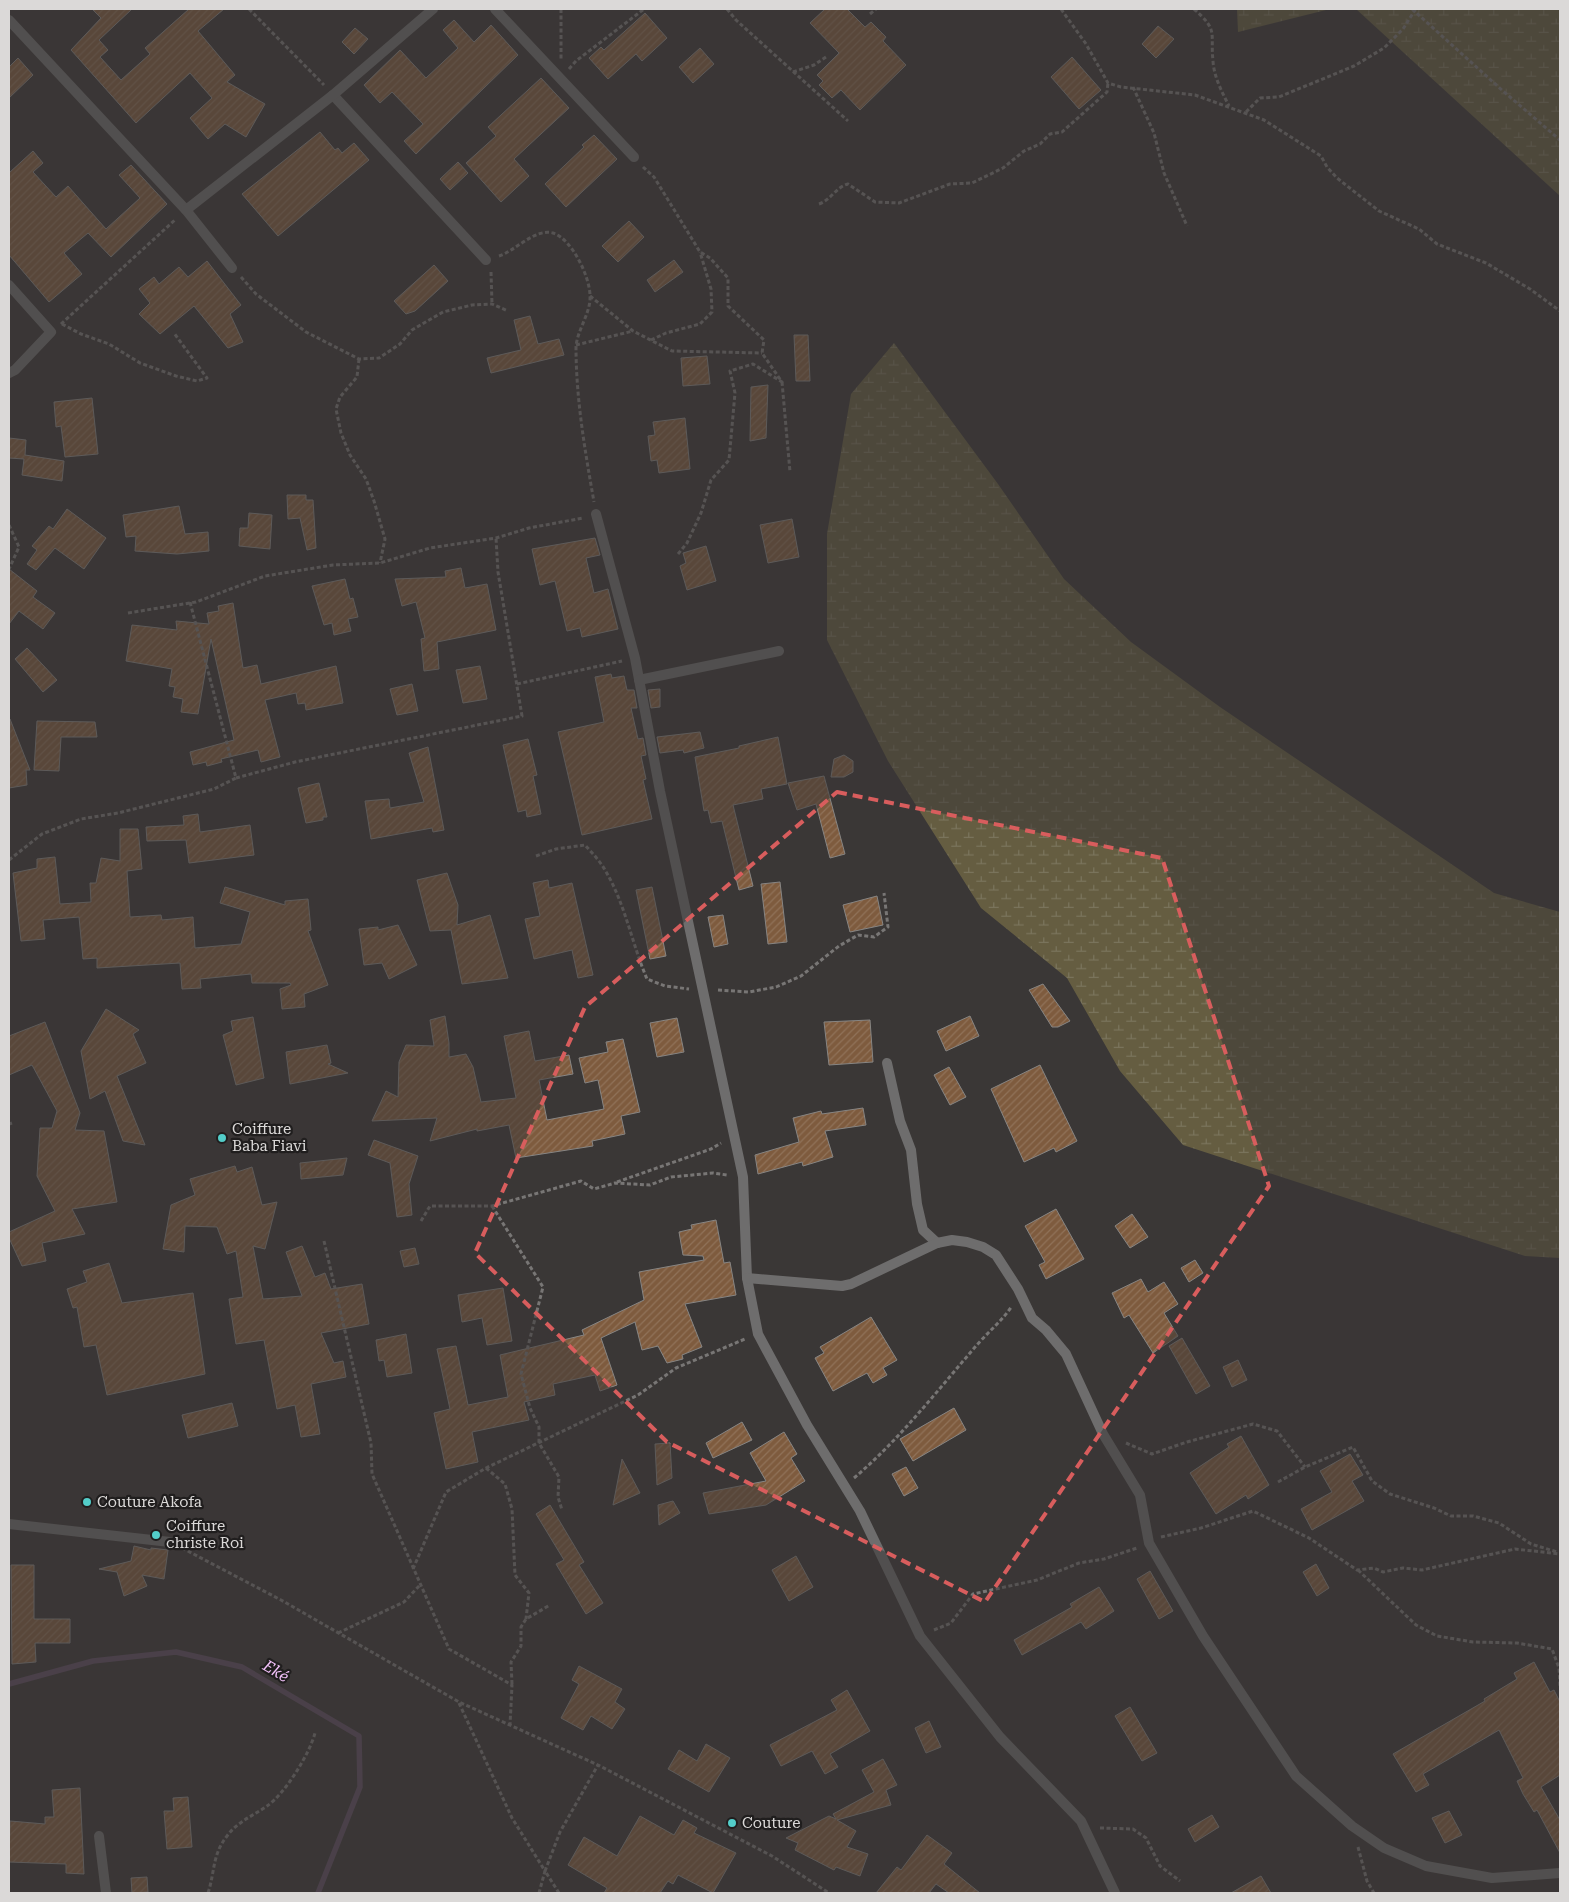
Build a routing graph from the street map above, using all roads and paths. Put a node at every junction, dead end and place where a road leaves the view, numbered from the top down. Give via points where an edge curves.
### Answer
1 (249, 9) edge
2 (433, 9) edge
3 (495, 9) edge
4 (561, 9) edge
5 (644, 9) edge
6 (727, 9) edge
7 (876, 9) edge
8 (1061, 9) edge
9 (1194, 9) edge
10 (1419, 9) edge
11 (1413, 10) edge
12 (870, 14) dead end
13 (9, 20) edge
14 (826, 57) dead end
15 (793, 72) junction
16 (562, 80) junction
17 (1108, 83) junction
18 (1133, 87) junction
19 (334, 95) junction
20 (1229, 107) junction
21 (1246, 112) junction
22 (848, 121) dead end
23 (1560, 140) edge
24 (634, 157) joint
25 (819, 204) dead end
26 (186, 210) junction
27 (1188, 226) dead end
28 (700, 252) junction
29 (486, 260) junction
30 (232, 268) joint
31 (9, 285) edge
32 (590, 296) junction
33 (492, 304) junction
34 (508, 310) dead end
35 (1560, 311) edge
36 (62, 323) junction
37 (633, 331) junction
38 (51, 332) junction
39 (174, 333) dead end
40 (651, 340) junction
41 (576, 345) junction
42 (762, 353) junction
43 (358, 359) junction
44 (9, 373) edge
45 (782, 382) junction
46 (790, 472) dead end
47 (596, 514) junction
48 (9, 525) edge
49 (496, 538) junction
50 (678, 554) dead end
51 (380, 563) junction
52 (9, 569) edge
53 (190, 602) junction
54 (128, 613) dead end
55 (779, 651) dead end
56 (635, 658) junction
57 (639, 680) junction
58 (517, 684) junction
59 (236, 778) junction
60 (536, 856) dead end
61 (9, 860) edge
62 (884, 893) dead end
63 (704, 989) junction
64 (887, 1063) dead end
65 (734, 1135) junction
66 (743, 1177) junction
67 (615, 1183) junction
68 (492, 1206) junction
69 (421, 1221) dead end
70 (324, 1241) dead end
71 (937, 1243) junction
72 (747, 1278) junction
73 (1018, 1289) junction
74 (758, 1334) junction
75 (1103, 1434) junction
76 (538, 1443) junction
77 (1305, 1467) junction
78 (486, 1468) junction
79 (1278, 1482) dead end
80 (845, 1486) junction
81 (562, 1510) dead end
82 (9, 1524) edge
83 (1149, 1541) junction
84 (170, 1542) joint
85 (1560, 1553) edge
86 (413, 1570) junction
87 (1357, 1570) junction
88 (420, 1585) junction
89 (550, 1605) dead end
90 (526, 1619) junction
91 (338, 1633) junction
92 (920, 1636) junction
93 (512, 1685) junction
94 (1560, 1686) edge
95 (459, 1702) junction
96 (510, 1725) junction
97 (316, 1733) dead end
98 (598, 1766) junction
99 (1352, 1826) junction
100 (1084, 1827) junction
101 (99, 1836) dead end
102 (545, 1871) junction
103 (1560, 1874) edge
104 (1180, 1881) dead end
105 (106, 1893) edge
106 (208, 1893) edge
107 (539, 1893) edge
108 (559, 1893) edge
109 (829, 1893) edge
110 (1115, 1893) edge
111 (1374, 1893) edge

1 - 19 path
2 - 19 street
3 - 16 street
4 - 16 path
5 - 16 path via 576,61
6 - 15 path
7 - 12 path
8 - 17 path
9 - 20 path via 1209,23 1214,37 1212,61
10 - 11 path
11 - 21 path via 1404,29 1384,48 1354,66 1279,98 1260,98
11 - 23 path
13 - 26 street
14 - 15 path
15 - 22 path
16 - 24 street
17 - 18 path
17 - 25 path via 1107,92 1062,132 1050,134 1003,168 972,183 950,184 899,203 875,202 848,184 841,186 828,201
18 - 20 path via 1195,94
18 - 27 path via 1154,133 1164,173
19 - 26 street
19 - 29 street
20 - 21 path
21 - 35 path via 1321,156 1336,178 1380,211 1419,229 1437,244 1486,264
24 - 28 path via 654,177
26 - 30 street
26 - 36 path
28 - 40 path via 711,289 712,312 700,324
28 - 42 path via 728,278 728,306 764,340
29 - 32 path via 511,252 536,235 551,232 564,238 579,259
29 - 33 path via 493,277
30 - 43 path via 256,294 306,332
31 - 38 street
32 - 37 path
32 - 41 path
33 - 34 path
33 - 43 path via 442,312 412,330 400,344 379,358
36 - 38 path
36 - 39 path via 109,344 140,363 197,381 208,378
37 - 40 path
37 - 41 path
38 - 44 street
40 - 42 path via 672,351
41 - 47 path via 582,430
42 - 45 path
43 - 51 path via 356,377 340,397 336,410 350,456 366,479 385,539
45 - 46 path
45 - 50 path via 753,364 730,371 735,393 729,460 711,480 687,543
47 - 49 path
47 - 56 street
48 - 52 path via 18,547
49 - 51 path via 430,548
49 - 58 path via 498,572
51 - 53 path via 333,565 265,576
53 - 54 path
53 - 59 path
55 - 57 street
56 - 57 street
56 - 58 path
57 - 63 street
58 - 59 path via 522,716 295,762
59 - 61 path via 214,789 81,819 42,834
60 - 63 path via 585,845 604,869 621,904 647,979 665,986
62 - 63 path via 888,927 874,936 858,935 801,976 776,987 749,992
63 - 65 street
64 - 71 street via 900,1121 911,1150 923,1230
65 - 66 street
65 - 67 path via 711,1149
66 - 67 path via 712,1173 671,1177 650,1185
66 - 72 street
67 - 68 path via 594,1189 581,1181
68 - 69 path via 430,1206
68 - 76 path via 543,1288 521,1374 539,1427
70 - 86 path via 370,1443 372,1474
71 - 72 street via 842,1286
71 - 73 street via 952,1240 983,1247 996,1255
72 - 74 street
73 - 75 street via 1032,1318 1066,1354
73 - 80 path via 1004,1318 890,1444
74 - 76 path via 676,1368 638,1395
74 - 80 street via 807,1425
75 - 77 path via 1152,1454 1253,1424 1277,1431
75 - 83 street via 1140,1495
76 - 78 path
76 - 81 path via 559,1477 558,1497
77 - 79 path
77 - 85 path via 1353,1447 1372,1480 1390,1494 1451,1516 1473,1516 1499,1523 1530,1544
78 - 86 path via 446,1492
78 - 90 path via 506,1484 512,1509 515,1575 529,1593
80 - 92 street
82 - 84 street
83 - 87 path via 1253,1511 1309,1538
83 - 92 path via 1037,1580 973,1594 951,1623
83 - 99 street via 1202,1636 1296,1776
84 - 91 path
85 - 87 path via 1515,1549 1422,1570
86 - 88 path
87 - 94 path via 1416,1625 1437,1636 1552,1649 1559,1668
88 - 91 path via 404,1602
88 - 93 path via 449,1648
89 - 90 path
90 - 93 path via 521,1626 521,1646 511,1662
91 - 95 path
92 - 100 street via 1000,1737
93 - 96 path
95 - 96 path
95 - 102 path via 512,1818
96 - 98 path
97 - 106 path via 300,1765 269,1805 243,1820 227,1836 214,1859
98 - 102 path via 560,1832
98 - 109 path via 772,1856
99 - 103 street via 1384,1848 1426,1866 1492,1878
99 - 111 path via 1367,1881
100 - 104 path via 1134,1829 1146,1838 1160,1866
100 - 110 street
101 - 105 street
102 - 107 path
102 - 108 path

